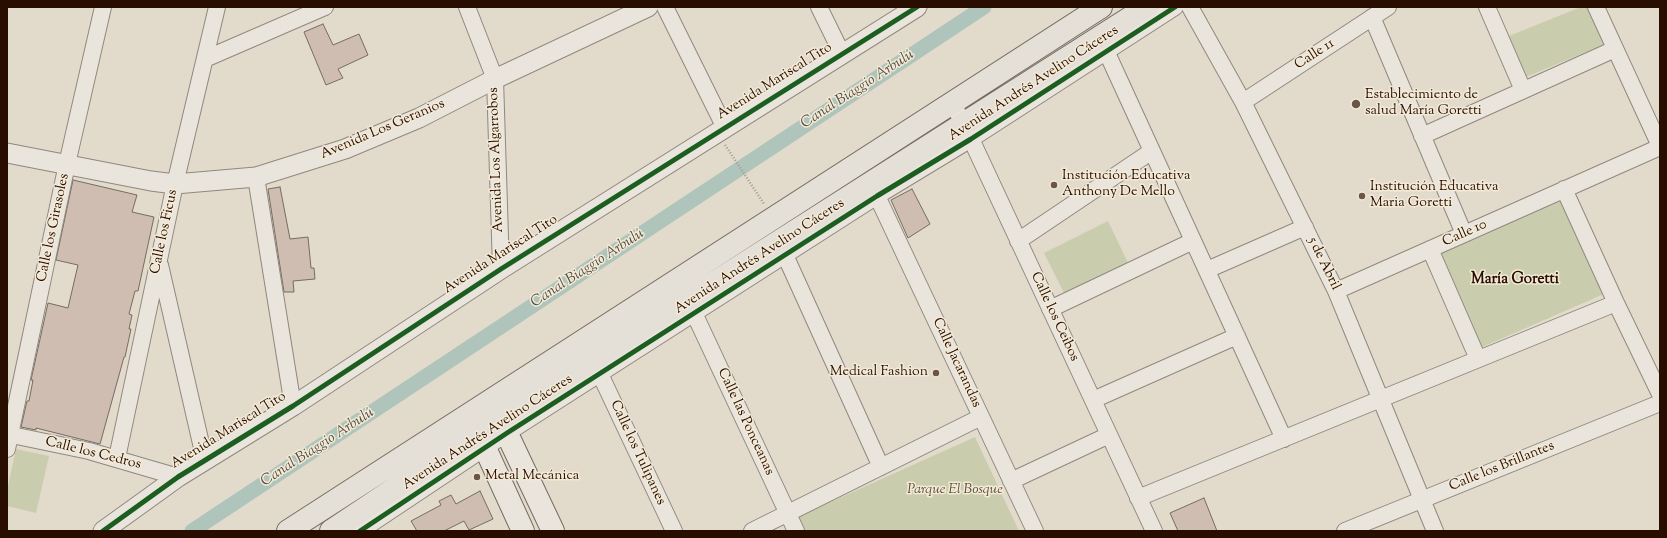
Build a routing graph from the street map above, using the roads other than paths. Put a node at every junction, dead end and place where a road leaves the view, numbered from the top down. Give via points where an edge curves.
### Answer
1 (103, 7) edge
2 (217, 7) edge
3 (325, 7) edge
4 (467, 7) edge
5 (648, 7) edge
6 (665, 7) edge
7 (819, 7) edge
8 (917, 7) edge
9 (1101, 7) edge
10 (1147, 7) edge
11 (1175, 7) edge
12 (1190, 7) edge
13 (1388, 7) edge
14 (1487, 7) edge
15 (1596, 7) edge
16 (297, 13) edge
17 (1372, 17) junction
18 (1103, 44) junction
19 (1615, 49) junction
20 (842, 54) junction
21 (205, 59) junction
22 (495, 79) junction
23 (1523, 90) junction
24 (1243, 102) junction
25 (952, 103) junction
26 (725, 128) junction
27 (967, 131) junction
28 (1422, 136) junction
29 (1660, 146) edge
30 (1152, 151) junction
31 (7, 153) edge
32 (67, 164) junction
33 (256, 177) junction
34 (175, 184) junction
35 (1564, 189) junction
36 (877, 196) junction
37 (1305, 227) junction
38 (1464, 234) junction
39 (1193, 240) junction
40 (1018, 241) junction
41 (1430, 250) junction
42 (785, 255) junction
43 (159, 260) junction
44 (501, 269) junction
45 (1207, 270) junction
46 (1336, 291) junction
47 (1616, 303) junction
48 (1050, 309) junction
49 (694, 313) junction
50 (1237, 336) junction
51 (1478, 359) junction
52 (600, 374) junction
53 (491, 400) junction
54 (1093, 400) junction
55 (1381, 400) junction
56 (1659, 405) edge
57 (293, 406) junction
58 (470, 414) junction
59 (981, 417) junction
60 (504, 426) junction
61 (1109, 435) junction
62 (8, 439) edge
63 (1284, 439) junction
64 (482, 441) junction
65 (117, 458) junction
66 (205, 461) junction
67 (881, 467) junction
68 (178, 477) junction
69 (1011, 481) junction
70 (1138, 498) junction
71 (1422, 500) junction
72 (788, 513) junction
73 (335, 530) edge
74 (103, 531) edge
75 (288, 531) edge
76 (360, 531) edge
77 (523, 531) edge
78 (553, 531) edge
79 (674, 531) edge
80 (752, 531) edge
81 (796, 531) edge
82 (1035, 531) edge
83 (1154, 531) edge
84 (1345, 531) edge
85 (1435, 531) edge

1 - 32 street, Calle los Girasoles
2 - 21 street, Calle los Ficus
3 - 16 street
4 - 22 street, Avenida Los Algarrobos
5 - 22 street, Avenida Los Geranios
6 - 26 street
7 - 20 street
8 - 20 street, Avenida Mariscal Tito
9 - 25 highway, Avenida Andrés Avelino Cáceres
10 - 18 highway, Avenida Andrés Avelino Cáceres
11 - 18 street, Avenida Andrés Avelino Cáceres
12 - 24 street, 5 de Abril
13 - 17 street, Calle 11
14 - 23 street
15 - 19 street
16 - 21 street
17 - 24 street, Calle 11
17 - 28 street
18 - 27 highway, Avenida Andrés Avelino Cáceres
18 - 30 street
19 - 23 street
19 - 29 street
20 - 26 street, Avenida Mariscal Tito
21 - 34 street, Calle los Ficus
22 - 33 street, Avenida Los Geranios via 419,118 345,149
22 - 44 street, Avenida Los Algarrobos
23 - 28 street
24 - 37 street, 5 de Abril
25 - 27 street, Calle los Ceibos
25 - 53 highway, Avenida Andrés Avelino Cáceres
26 - 44 street, Avenida Mariscal Tito
27 - 36 street, Avenida Andrés Avelino Cáceres
27 - 40 street, Calle los Ceibos
27 - 60 highway, Avenida Andrés Avelino Cáceres
28 - 38 street
29 - 35 street, Calle 10
30 - 39 street
30 - 40 street
31 - 32 street, Avenida Los Geranios
32 - 34 street, Avenida Los Geranios
32 - 62 street, Calle los Girasoles
33 - 34 street, Avenida Los Geranios
33 - 57 street
34 - 43 street, Calle los Ficus
35 - 38 street, Calle 10
35 - 47 street
36 - 42 street, Avenida Andrés Avelino Cáceres
36 - 59 street, Calle Jacarandas
37 - 45 street
37 - 46 street, 5 de Abril
38 - 41 street, Calle 10
39 - 45 street
39 - 48 street
40 - 48 street, Calle los Ceibos
41 - 46 street, Calle 10
41 - 51 street
42 - 49 street, Avenida Andrés Avelino Cáceres
42 - 67 street
43 - 65 street, Calle los Ficus
43 - 66 street
44 - 57 street, Avenida Mariscal Tito
45 - 50 street
46 - 55 street, 5 de Abril
47 - 51 street
47 - 56 street
48 - 54 street, Calle los Ceibos
49 - 52 street, Avenida Andrés Avelino Cáceres
49 - 72 street, Calle las Ponceanas
50 - 54 street
50 - 63 street
51 - 55 street
52 - 60 street, Avenida Andrés Avelino Cáceres
52 - 79 street, Calle los Tulipanes
53 - 58 highway, Avenida Andrés Avelino Cáceres
53 - 60 main road
54 - 61 street, Calle los Ceibos
55 - 63 street
55 - 71 street, 5 de Abril
56 - 71 street, Calle los Brillantes
57 - 66 street, Avenida Mariscal Tito
58 - 64 main road
58 - 75 highway, Avenida Andrés Avelino Cáceres
59 - 67 street
59 - 69 street, Calle Jacarandas
60 - 64 highway, Avenida Andrés Avelino Cáceres
60 - 78 main road
61 - 69 street
61 - 70 street, Calle los Ceibos
62 - 65 street, Calle los Cedros
63 - 70 street
64 - 73 highway, Avenida Andrés Avelino Cáceres
64 - 76 street, Avenida Andrés Avelino Cáceres
64 - 77 main road
65 - 68 street, Calle los Cedros
66 - 68 street, Avenida Mariscal Tito
67 - 72 street
68 - 74 street, Avenida Mariscal Tito
69 - 82 street, Calle Jacarandas
70 - 83 street, Calle los Ceibos
71 - 84 street, Calle los Brillantes
71 - 85 street, 5 de Abril
72 - 80 street
72 - 81 street, Calle las Ponceanas

